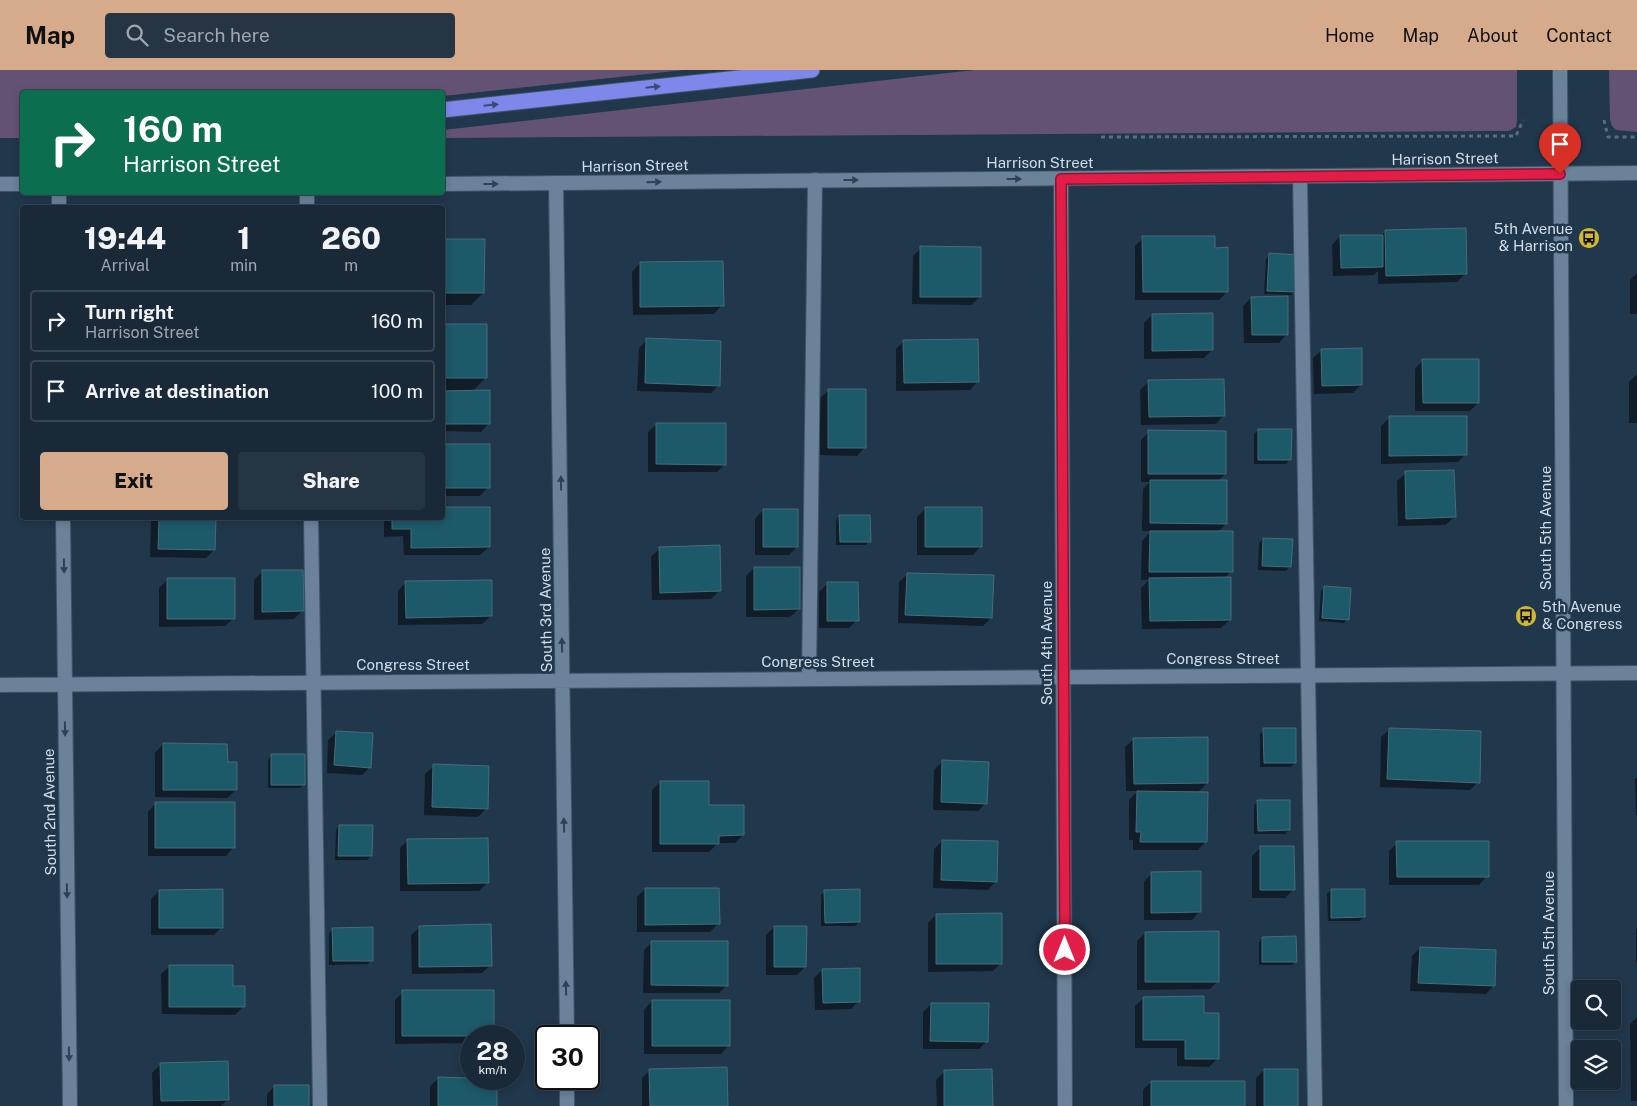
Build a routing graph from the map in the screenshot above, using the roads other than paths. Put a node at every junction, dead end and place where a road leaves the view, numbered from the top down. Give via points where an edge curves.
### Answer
1 (812, 70) edge
2 (1560, 70) edge
3 (445, 110) edge
4 (1637, 172) edge
5 (1560, 174) junction
6 (1300, 177) junction
7 (1061, 179) junction
8 (815, 180) junction
9 (0, 184) edge
10 (20, 184) edge
11 (445, 184) edge
12 (556, 184) junction
13 (63, 520) edge
14 (311, 520) edge
15 (1564, 673) junction
16 (1637, 673) edge
17 (1309, 675) junction
18 (1064, 677) junction
19 (809, 678) junction
20 (563, 680) junction
21 (312, 682) junction
22 (0, 684) edge
23 (65, 684) junction
24 (567, 1025) edge
25 (567, 1090) edge
26 (70, 1106) edge
27 (320, 1106) edge
28 (567, 1106) edge
29 (1065, 1106) edge
30 (1315, 1106) edge
31 (1566, 1106) edge

3 -> 1 highway
2 - 5 street, South 5th Avenue
4 - 5 street, Harrison Street
5 - 6 street, Harrison Street
5 - 15 street, South 5th Avenue
6 - 7 street, Harrison Street
6 - 17 street
8 -> 7 street, Harrison Street
7 - 18 street, South 4th Avenue
12 -> 8 street, Harrison Street
8 - 19 street
9 - 10 street
11 -> 12 street, Harrison Street
20 -> 12 street, South 3rd Avenue
13 -> 23 street, South 2nd Avenue
14 - 21 street
15 - 16 street, Congress Street
15 - 17 street, Congress Street
15 - 31 street, South 5th Avenue
17 - 18 street, Congress Street
17 - 30 street
18 - 19 street, Congress Street
18 - 29 street, South 4th Avenue
19 - 20 street, Congress Street
20 - 21 street, Congress Street
24 -> 20 street, South 3rd Avenue
21 - 23 street, Congress Street
21 - 27 street
22 - 23 street, Congress Street
23 -> 26 street, South 2nd Avenue
25 - 28 street

